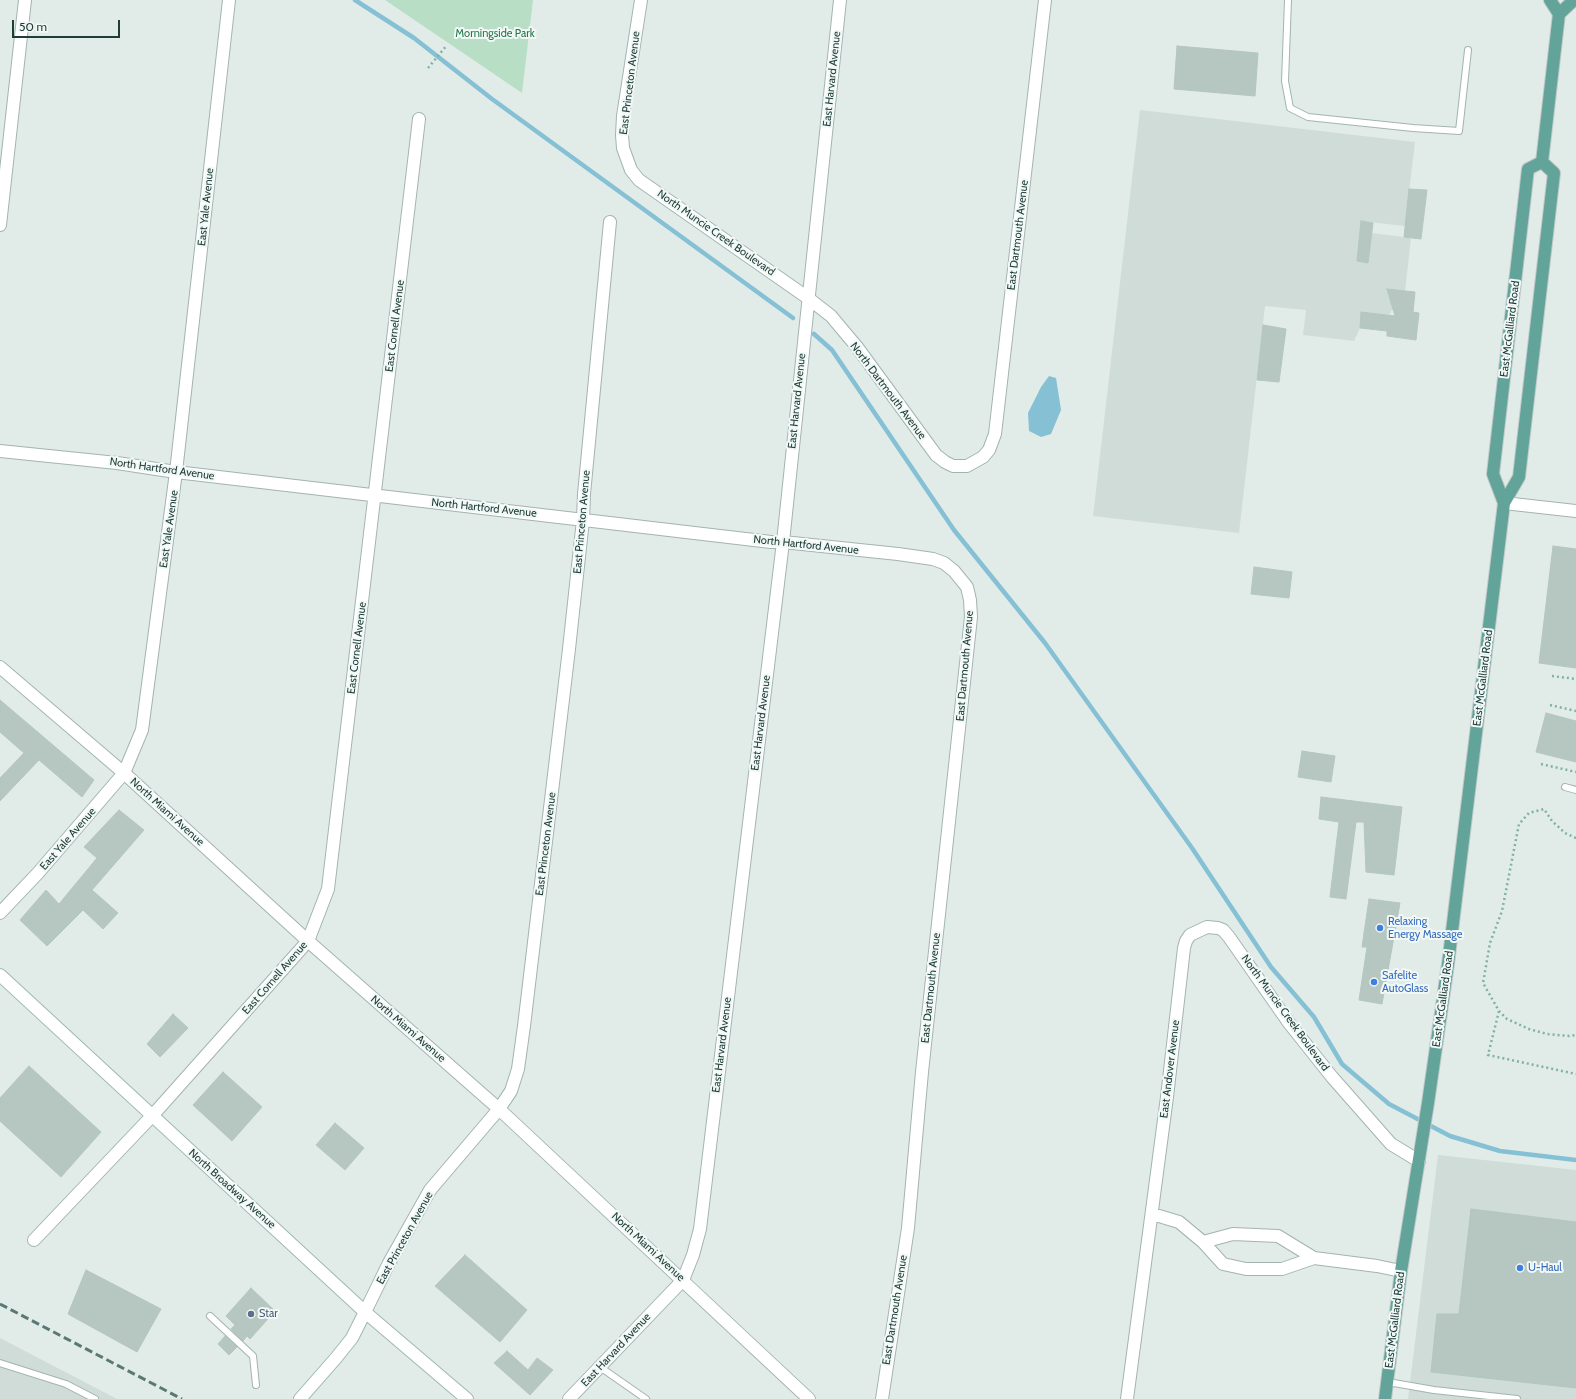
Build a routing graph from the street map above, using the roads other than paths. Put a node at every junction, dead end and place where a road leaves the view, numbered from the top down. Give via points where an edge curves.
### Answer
1 (25, 0) edge
2 (229, 0) edge
3 (641, 0) edge
4 (840, 0) edge
5 (1045, 0) edge
6 (1288, 0) edge
7 (1550, 0) edge
8 (1574, 0) edge
9 (1559, 14) junction
10 (1468, 50) dead end
11 (419, 119) dead end
12 (1542, 162) junction
13 (628, 165) joint
14 (610, 222) dead end
15 (0, 225) edge
16 (808, 298) junction
17 (0, 451) edge
18 (975, 463) joint
19 (176, 472) junction
20 (375, 496) junction
21 (1504, 503) junction
22 (1576, 511) edge
23 (583, 520) junction
24 (783, 542) junction
25 (961, 579) joint
26 (0, 667) edge
27 (124, 773) junction
28 (1565, 787) dead end
29 (1576, 790) edge
30 (0, 913) edge
31 (1199, 929) joint
32 (308, 941) junction
33 (0, 975) edge
34 (499, 1109) junction
35 (152, 1116) junction
36 (1419, 1161) junction
37 (1152, 1215) junction
38 (34, 1240) dead end
39 (1203, 1242) junction
40 (1314, 1258) junction
41 (1401, 1271) junction
42 (682, 1280) junction
43 (365, 1312) junction
44 (210, 1316) dead end
45 (0, 1362) edge
46 (600, 1367) junction
47 (1388, 1382) junction
48 (256, 1385) dead end
49 (95, 1399) edge
50 (300, 1399) edge
51 (467, 1399) edge
52 (569, 1399) edge
53 (646, 1399) edge
54 (809, 1399) edge
55 (882, 1399) edge
56 (1126, 1399) edge
57 (1385, 1399) edge
58 (1517, 1399) edge

1 - 15 street
2 - 19 street, East Yale Avenue
3 - 13 street, East Princeton Avenue via 623,116 623,148
4 - 16 street, East Harvard Avenue
5 - 18 street, East Dartmouth Avenue via 995,434 989,450
6 - 10 lane via 1285,81 1290,108 1308,117 1459,131
7 - 9 main road
8 - 9 main road
9 - 12 main road
11 - 20 street, East Cornell Avenue
12 - 21 main road, East McGalliard Road via 1554,173 1519,477
12 - 21 main road, East McGalliard Road via 1528,169 1493,474
13 - 16 street, North Muncie Creek Boulevard via 639,180
14 - 23 street, East Princeton Avenue
16 - 18 street, North Dartmouth Avenue via 831,316 936,455 953,466
16 - 24 street, East Harvard Avenue
17 - 19 street, North Hartford Avenue via 118,463
19 - 20 street, North Hartford Avenue
19 - 27 street, East Yale Avenue via 142,730
20 - 23 street, North Hartford Avenue
20 - 32 street, East Cornell Avenue via 328,889
21 - 22 street
21 - 36 main road, East McGalliard Road via 1448,964
23 - 24 street, North Hartford Avenue
23 - 34 street, East Princeton Avenue via 524,1026 515,1080
24 - 25 street, North Hartford Avenue via 933,559 944,563
24 - 42 street, East Harvard Avenue via 700,1229 693,1255
25 - 55 street, East Dartmouth Avenue via 970,600 971,617 908,1228
26 - 27 street, North Miami Avenue
27 - 30 street, East Yale Avenue
27 - 32 street, North Miami Avenue
28 - 29 lane
31 - 36 street, North Muncie Creek Boulevard via 1218,928 1229,937 1289,1023 1332,1078 1391,1144
31 - 37 street, East Andover Avenue via 1190,934 1184,948
32 - 34 street, North Miami Avenue
32 - 35 street, East Cornell Avenue
33 - 35 street, North Broadway Avenue
34 - 42 street, North Miami Avenue
34 - 43 street, East Princeton Avenue via 430,1190
35 - 38 street, East Cornell Avenue
35 - 43 street, North Broadway Avenue
36 - 41 main road, East McGalliard Road
37 - 39 street via 1179,1222
37 - 56 street, East Andover Avenue
39 - 40 street via 1233,1234 1278,1236
39 - 40 street via 1223,1264 1246,1268 1282,1269
40 - 41 street
41 - 47 main road, East McGalliard Road
42 - 46 street, East Harvard Avenue
42 - 54 street, North Miami Avenue
43 - 50 street, East Princeton Avenue via 352,1338
43 - 51 street, North Broadway Avenue
44 - 48 lane via 253,1356
45 - 49 lane via 66,1384
46 - 52 street, East Harvard Avenue
46 - 53 lane
47 - 57 main road, East McGalliard Road
47 - 58 lane

